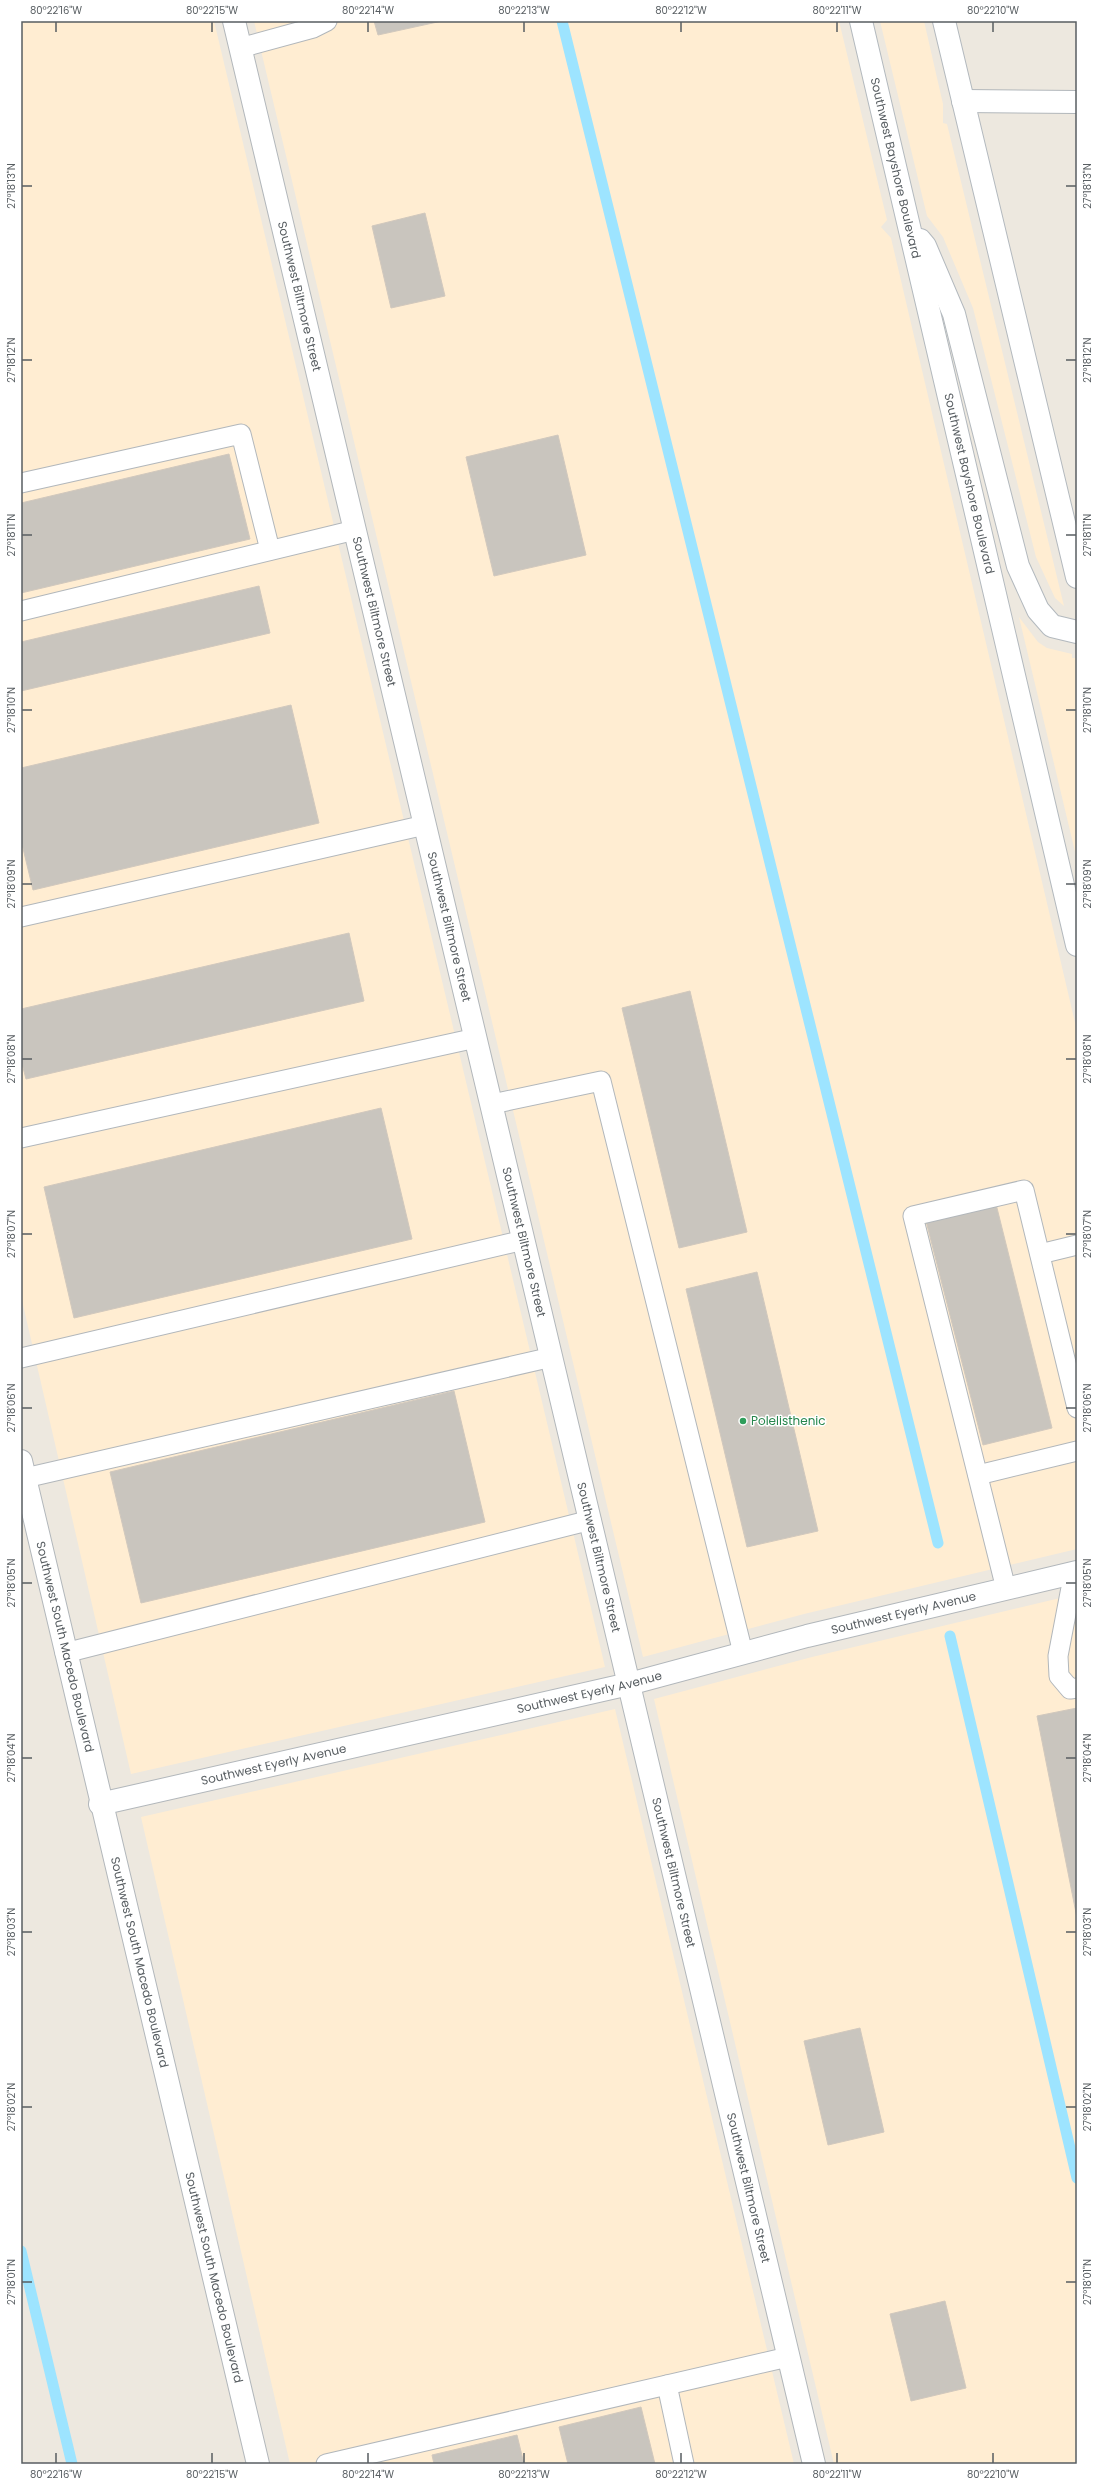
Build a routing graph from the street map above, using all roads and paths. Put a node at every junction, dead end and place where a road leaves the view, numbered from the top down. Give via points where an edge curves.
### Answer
1 (234, 21) edge
2 (327, 21) edge
3 (861, 21) edge
4 (944, 21) edge
5 (240, 48) junction
6 (962, 102) junction
7 (1077, 102) edge
8 (909, 227) junction
9 (21, 483) edge
10 (355, 530) junction
11 (270, 550) junction
12 (1077, 577) edge
13 (21, 611) edge
14 (1077, 632) edge
15 (425, 825) junction
16 (21, 917) edge
17 (1077, 945) edge
18 (476, 1038) junction
19 (492, 1104) junction
20 (21, 1138) edge
21 (524, 1240) junction
22 (1077, 1245) edge
23 (1040, 1254) junction
24 (552, 1357) junction
25 (21, 1358) edge
26 (1077, 1408) edge
27 (1077, 1451) edge
28 (23, 1469) edge
29 (978, 1475) junction
30 (591, 1520) junction
31 (1075, 1572) edge
32 (1006, 1589) junction
33 (65, 1653) junction
34 (744, 1653) junction
35 (629, 1684) junction
36 (1077, 1688) edge
37 (100, 1804) junction
38 (788, 2357) junction
39 (667, 2385) junction
40 (392, 2456) edge
41 (258, 2464) edge
42 (326, 2464) edge
43 (684, 2464) edge
44 (814, 2464) edge

1 - 5 street, Southwest Biltmore Street
2 - 5 lane via 313,28
3 - 8 street, Southwest Bayshore Boulevard
4 - 6 street
5 - 10 street, Southwest Biltmore Street
6 - 7 street
6 - 12 street
8 - 14 street via 926,246 954,314 1018,566 1038,610 1052,626
8 - 17 street, Southwest Bayshore Boulevard
9 - 11 lane via 241,434
10 - 11 lane
10 - 15 street, Southwest Biltmore Street
11 - 13 lane
15 - 16 lane
15 - 18 street, Southwest Biltmore Street
18 - 19 street, Southwest Biltmore Street
18 - 20 lane
19 - 21 street, Southwest Biltmore Street
19 - 34 lane via 601,1081
21 - 24 street, Southwest Biltmore Street
21 - 25 lane
22 - 23 lane
23 - 26 lane
23 - 29 lane via 1024,1190 913,1216
24 - 28 lane
24 - 30 street, Southwest Biltmore Street
27 - 29 lane
28 - 33 street, Southwest South Macedo Boulevard
29 - 32 lane
30 - 33 lane
30 - 35 street, Southwest Biltmore Street
31 - 32 street, Southwest Eyerly Avenue
31 - 36 lane via 1058,1656 1059,1676 1070,1689
32 - 34 street, Southwest Eyerly Avenue
33 - 37 street, Southwest South Macedo Boulevard
34 - 35 street, Southwest Eyerly Avenue
35 - 37 street, Southwest Eyerly Avenue
35 - 38 street, Southwest Biltmore Street
37 - 41 street, Southwest South Macedo Boulevard
38 - 39 lane
38 - 44 street, Southwest Biltmore Street
39 - 40 lane
39 - 43 lane
40 - 42 lane

